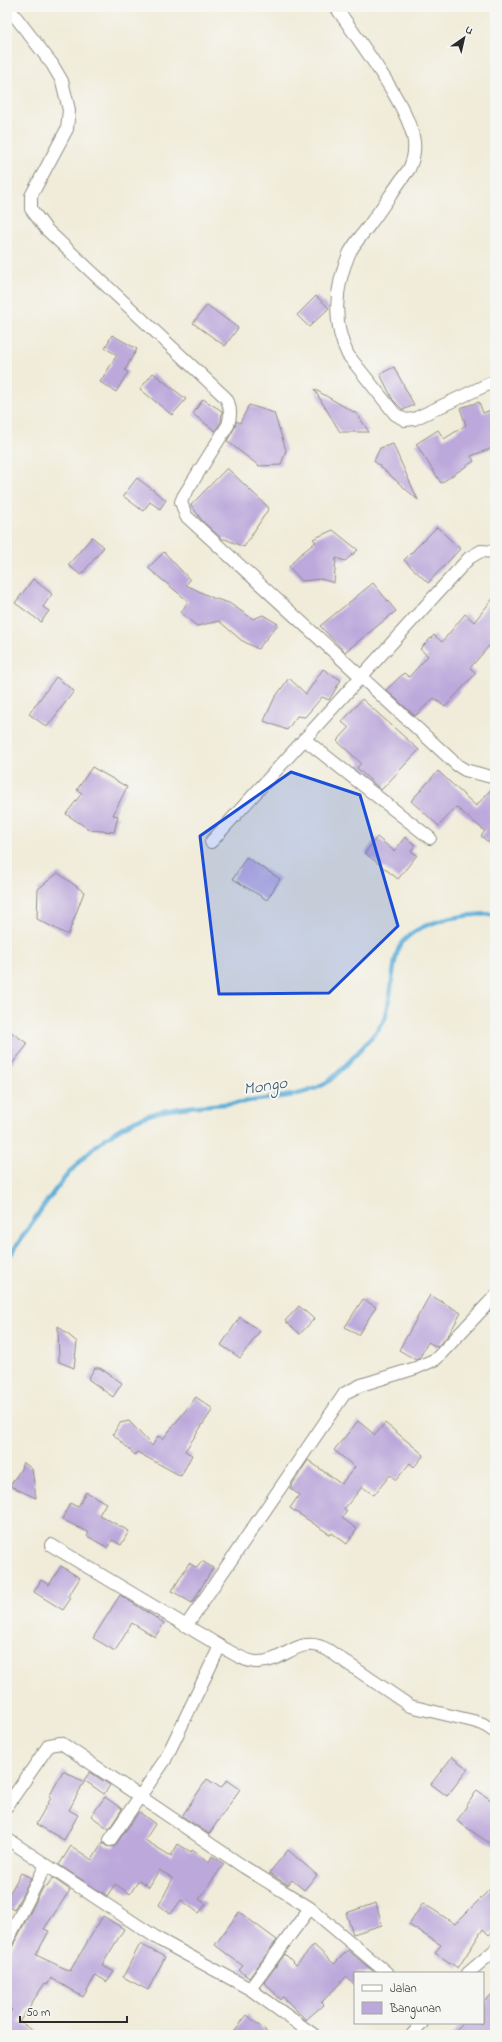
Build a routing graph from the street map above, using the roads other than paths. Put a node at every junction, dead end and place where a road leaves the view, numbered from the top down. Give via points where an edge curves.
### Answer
1 (8, 7) edge
2 (336, 7) edge
3 (495, 381) edge
4 (495, 552) edge
5 (360, 676) junction
6 (304, 739) junction
7 (495, 778) edge
8 (430, 838) dead end
9 (211, 842) dead end
10 (494, 1298) edge
11 (51, 1545) dead end
12 (186, 1626) junction
13 (220, 1646) junction
14 (495, 1732) edge
15 (141, 1797) junction
16 (7, 1806) edge
17 (7, 1840) edge
18 (110, 1840) dead end
19 (46, 1865) junction
20 (310, 1908) junction
21 (7, 1941) edge
22 (495, 1950) edge
23 (386, 1972) edge
24 (469, 1972) edge
25 (250, 1989) junction
26 (421, 2024) edge
27 (314, 2035) edge
28 (412, 2035) edge

1 - 5 street via 52,64 62,81 69,110 67,129 31,196 30,202 34,213 46,229 221,393 229,404 228,426 183,497 182,509 190,521
2 - 3 street via 406,116 414,144 409,169 350,253 345,265 337,292 343,345 348,355 395,414 405,420 414,419
4 - 5 street via 481,552 469,558
5 - 6 street
5 - 7 street via 457,765 465,770
6 - 8 street
6 - 9 street
10 - 12 street via 436,1359 345,1393
11 - 12 street
12 - 13 street
13 - 14 street via 245,1659 259,1662 270,1660 303,1645 318,1645 410,1706 483,1724
13 - 15 street via 179,1733
15 - 16 street via 56,1742 49,1745
15 - 18 street
15 - 20 street
17 - 19 street
19 - 21 street
19 - 25 street via 160,1940
20 - 23 street
20 - 25 street
22 - 24 street
25 - 27 street
26 - 28 street

